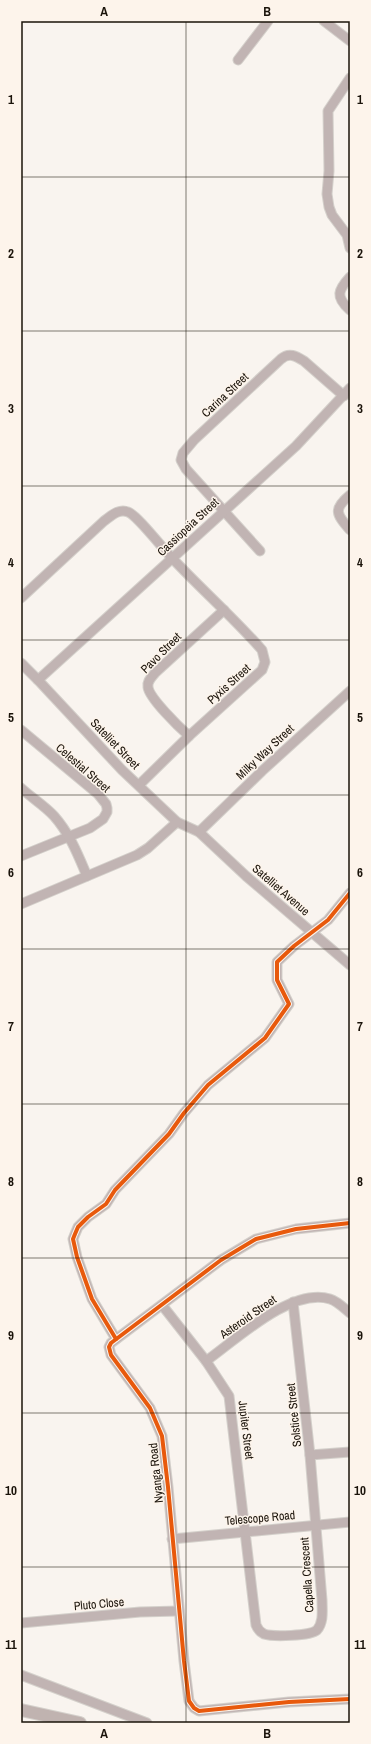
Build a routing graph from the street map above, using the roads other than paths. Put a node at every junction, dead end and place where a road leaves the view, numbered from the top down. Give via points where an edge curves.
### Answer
1 (268, 21) edge
2 (324, 21) edge
3 (350, 41) edge
4 (238, 60) dead end
5 (350, 78) edge
6 (350, 248) edge
7 (350, 276) edge
8 (350, 310) edge
9 (350, 388) edge
10 (344, 396) junction
11 (350, 495) edge
12 (224, 511) junction
13 (350, 530) edge
14 (260, 550) dead end
15 (173, 559) junction
16 (21, 598) edge
17 (224, 610) junction
18 (21, 663) edge
19 (38, 680) junction
20 (350, 690) edge
21 (21, 730) edge
22 (189, 736) junction
23 (139, 785) junction
24 (22, 792) edge
25 (177, 822) junction
26 (199, 832) junction
27 (69, 836) junction
28 (21, 856) edge
29 (87, 876) junction
30 (350, 893) edge
31 (21, 904) edge
32 (311, 932) junction
33 (350, 965) edge
34 (350, 1223) edge
35 (293, 1302) junction
36 (162, 1305) junction
37 (350, 1313) edge
38 (116, 1340) junction
39 (206, 1361) junction
40 (350, 1452) edge
41 (310, 1455) junction
42 (350, 1522) edge
43 (315, 1525) junction
44 (246, 1532) junction
45 (172, 1539) junction
46 (179, 1611) junction
47 (21, 1623) edge
48 (21, 1675) edge
49 (350, 1699) edge
50 (21, 1710) edge
51 (80, 1723) edge
52 (147, 1723) edge

1 - 4 street
2 - 3 street
5 - 6 street via 328,111 327,194 332,215 347,235
7 - 8 street via 342,285 340,294 342,302
9 - 10 street, Cassiopeia Street
10 - 12 street, Cassiopeia Street via 296,446
10 - 12 street, Carina Street via 296,356 288,355 194,440 183,453 183,464
11 - 13 street via 340,504 338,515
12 - 14 street, Carina Street
12 - 15 street, Cassiopeia Street
15 - 16 street via 132,513 120,511 104,521
15 - 17 street, Pyxis Street
15 - 19 street, Cassiopeia Street
17 - 22 street, Pyxis Street via 262,650 265,662 258,675
17 - 22 street, Pavo Street via 148,681 148,688 153,697
18 - 19 street, Satelliet Street
19 - 23 street, Satelliet Street
20 - 26 street, Milky Way Street
21 - 27 street, Celestial Street via 98,794 106,804 107,812 103,819 90,828
22 - 23 street, Pyxis Street
23 - 25 street, Satelliet Street
24 - 27 street via 53,815
25 - 26 street, Satelliet Street
25 - 29 street via 137,855
26 - 32 street, Satelliet Avenue
27 - 28 street
27 - 29 street
29 - 31 street
30 - 32 street via 328,920
32 - 33 street, Satelliet Avenue
32 - 38 street via 277,962 277,980 289,1004 265,1038 208,1085 169,1134 115,1190 106,1204 78,1227 73,1239 77,1257 92,1299
34 - 36 street via 296,1229 256,1239 221,1260
35 - 37 street, Asteroid Street via 324,1297 332,1299
35 - 39 street, Asteroid Street via 274,1311
35 - 41 street, Solstice Street
36 - 38 street
36 - 39 street, Jupiter Street
38 - 45 street, Nyanga Road via 110,1346 111,1355 150,1408 162,1436
39 - 44 street, Jupiter Street via 229,1396
40 - 41 street
41 - 43 street, Solstice Street
42 - 43 street, Telescope Road
43 - 44 street, Telescope Road
43 - 44 street, Capella Crescent via 322,1616 315,1631 304,1634 269,1635 263,1634 257,1628
44 - 45 street, Telescope Road
45 - 46 street, Nyanga Road
46 - 47 street, Pluto Close
46 - 49 street, Nyanga Road via 189,1701 196,1710
48 - 52 street
50 - 51 main road

